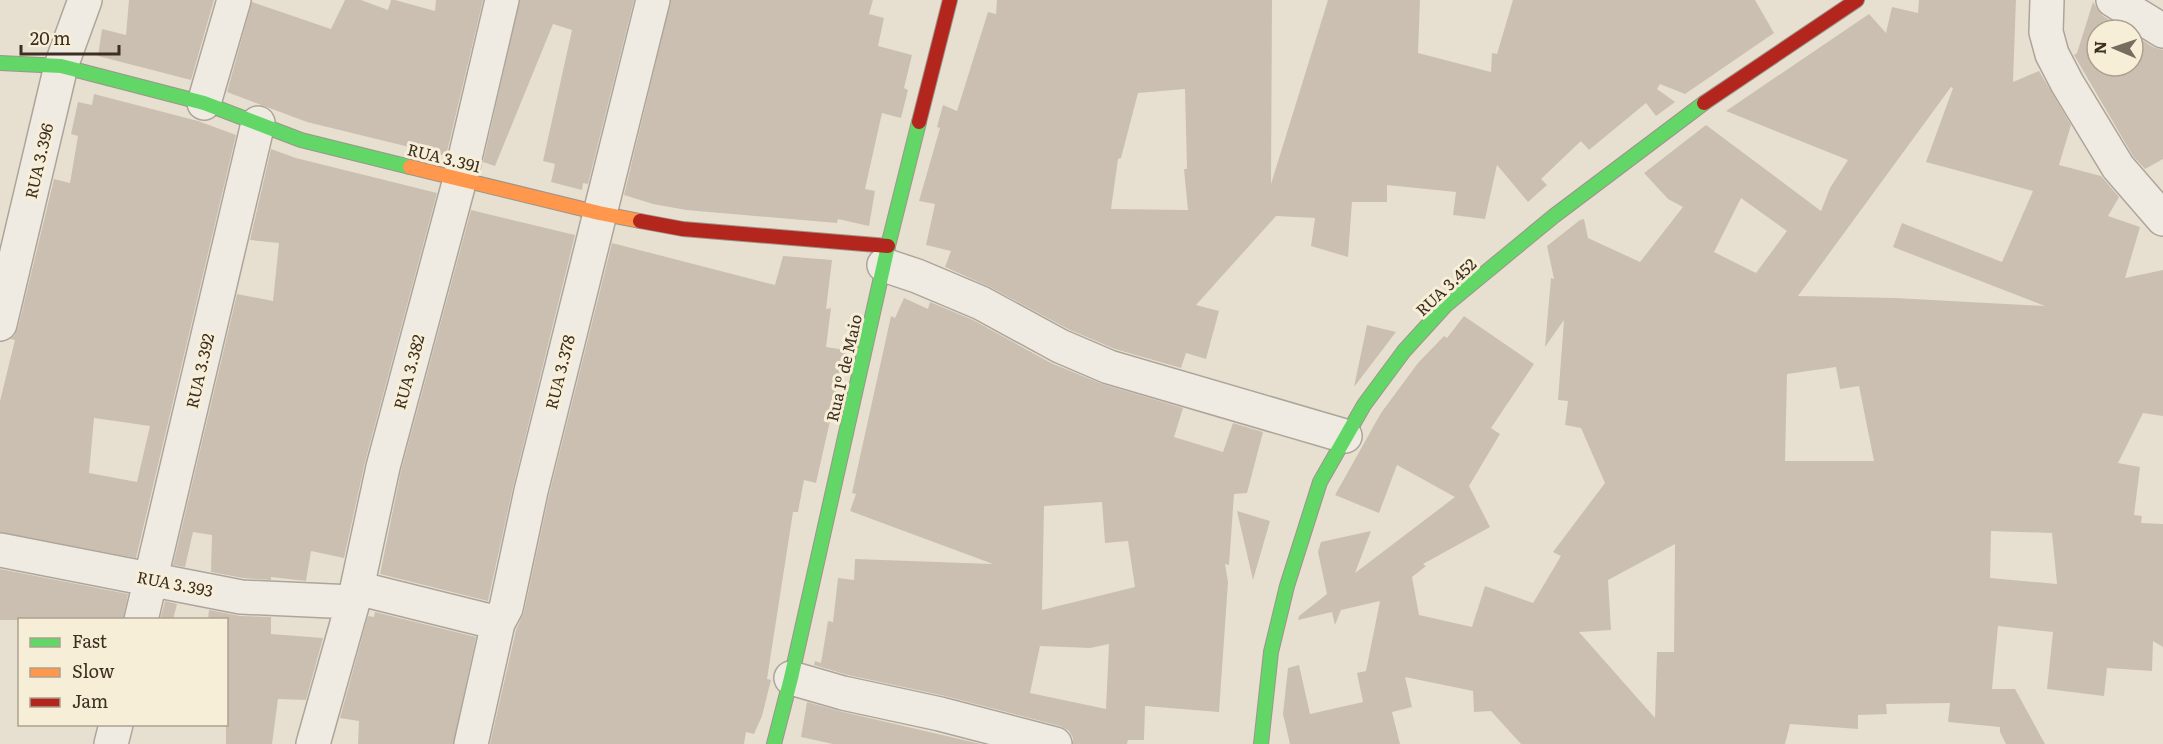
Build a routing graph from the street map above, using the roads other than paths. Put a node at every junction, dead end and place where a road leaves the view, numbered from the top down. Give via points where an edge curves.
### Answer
1 (85, 0) edge
2 (234, 0) edge
3 (502, 0) edge
4 (653, 0) edge
5 (950, 0) edge
6 (1857, 0) edge
7 (2047, 0) edge
8 (2113, 0) edge
9 (2163, 31) edge
10 (0, 63) edge
11 (61, 66) junction
12 (204, 103) junction
13 (258, 123) junction
14 (460, 179) junction
15 (599, 213) junction
16 (2163, 219) edge
17 (886, 256) junction
18 (0, 324) edge
19 (1345, 436) junction
20 (0, 550) edge
21 (151, 580) junction
22 (355, 595) junction
23 (142, 618) edge
24 (498, 623) junction
25 (791, 678) junction
26 (116, 726) edge
27 (111, 744) edge
28 (313, 744) edge
29 (471, 744) edge
30 (774, 744) edge
31 (1055, 744) edge
32 (1261, 744) edge

1 - 11 street, RUA 3.396
2 - 12 street
3 - 14 street, RUA 3.382
4 - 15 street, RUA 3.378
5 - 17 street, Rua 1º de Maio
6 - 19 street, RUA 3.452 via 1711,98 1554,216 1446,305 1404,351
7 - 16 street via 2046,32 2067,83 2118,167
8 - 9 street
10 - 11 street, RUA 3.391
11 - 12 street, RUA 3.391
11 - 18 street, RUA 3.396
12 - 13 street, RUA 3.391
13 - 14 street, RUA 3.391 via 301,140
13 - 21 street, RUA 3.392
14 - 15 street, RUA 3.391
14 - 22 street, RUA 3.382 via 383,467
15 - 17 street, RUA 3.391 via 683,229
15 - 24 street, RUA 3.378 via 506,608
17 - 19 street via 917,276 981,303 1060,346 1109,367
17 - 25 street, Rua 1º de Maio
19 - 32 street, RUA 3.452 via 1320,482 1287,586 1271,652
20 - 21 street, RUA 3.393
21 - 22 street, RUA 3.393 via 241,597
21 - 23 street, RUA 3.392
22 - 24 street, RUA 3.393
22 - 28 street, RUA 3.382
24 - 29 street, RUA 3.378
25 - 30 street, Rua 1º de Maio
25 - 31 street
26 - 27 street

